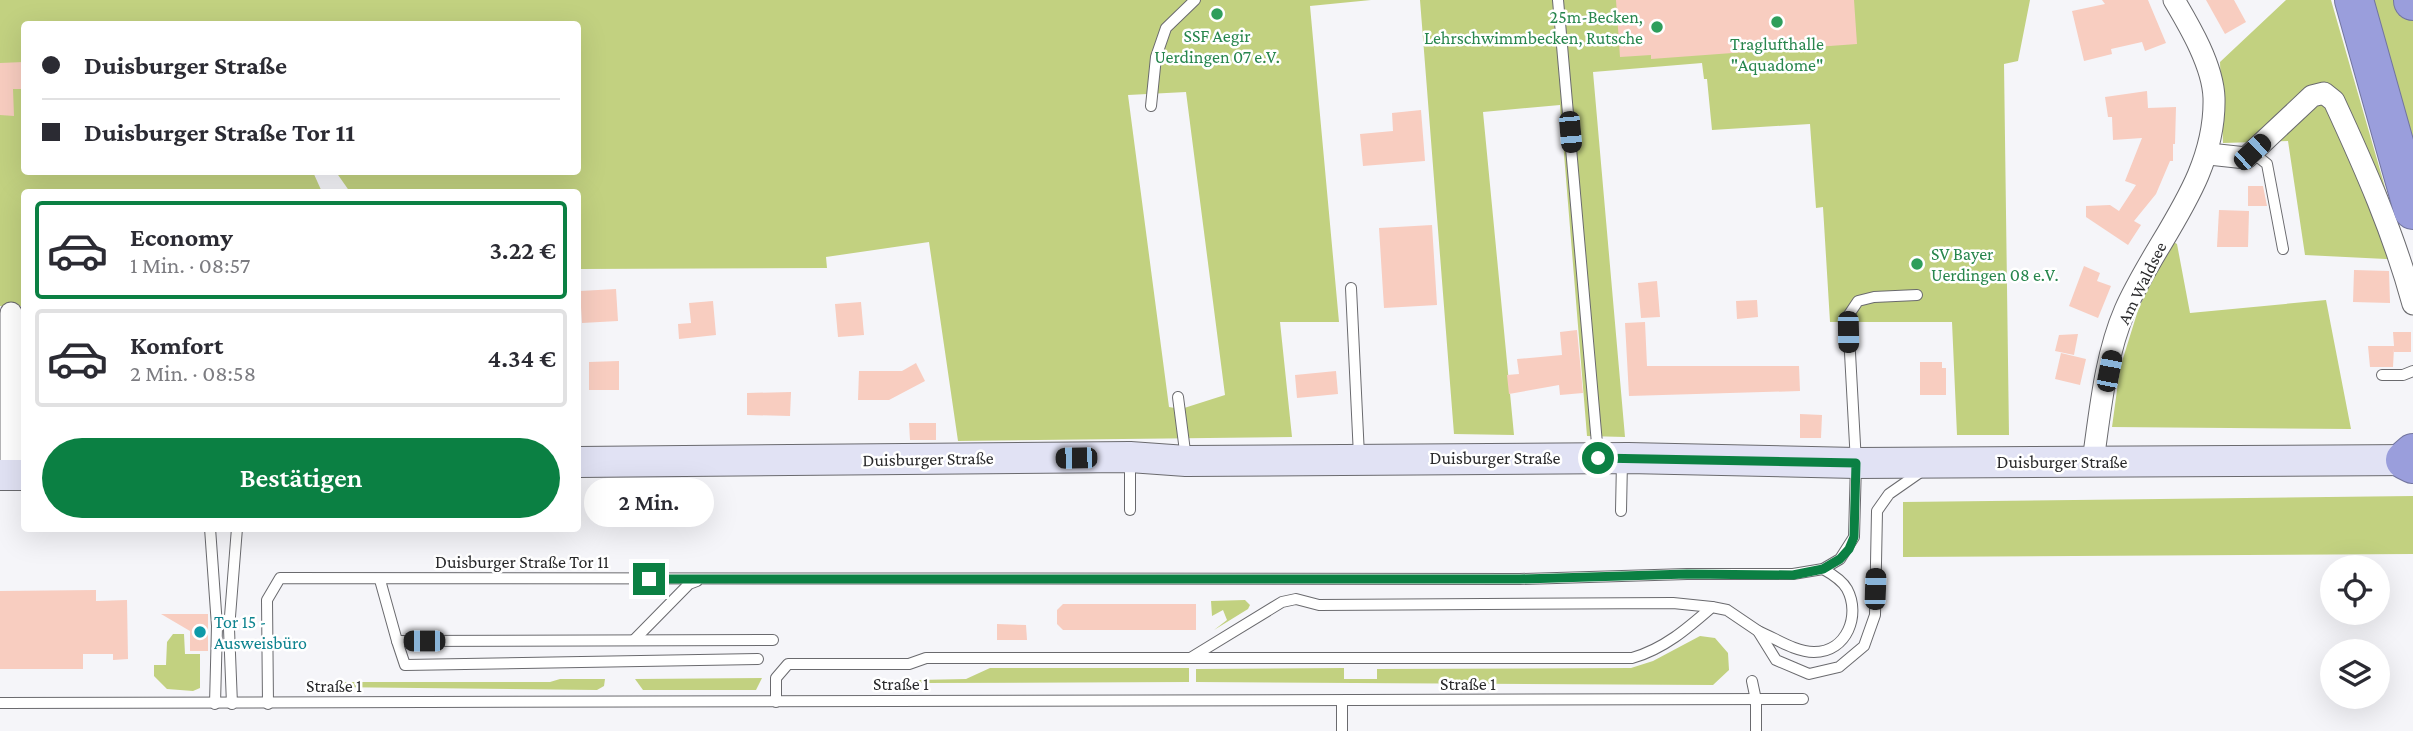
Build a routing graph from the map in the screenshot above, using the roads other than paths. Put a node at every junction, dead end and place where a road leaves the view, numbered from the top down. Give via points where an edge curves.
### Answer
1 (1195, 0) edge
2 (1558, 0) edge
3 (2174, 0) edge
4 (2354, 0) edge
5 (1151, 106) dead end
6 (2252, 152) junction
7 (2208, 154) junction
8 (2413, 210) edge
9 (2283, 249) dead end
10 (1352, 288) dead end
11 (1917, 295) dead end
12 (2413, 304) edge
13 (12, 313) edge
14 (2413, 371) edge
15 (2382, 375) dead end
16 (1178, 397) dead end
17 (1130, 457) junction
18 (1359, 458) junction
19 (1610, 458) junction
20 (2411, 459) edge
21 (1186, 461) junction
22 (2093, 461) junction
23 (581, 463) edge
24 (1856, 463) junction
25 (1935, 463) junction
26 (12, 475) edge
27 (1130, 510) dead end
28 (1621, 511) dead end
29 (210, 532) edge
30 (237, 532) edge
31 (1823, 569) junction
32 (703, 578) junction
33 (380, 580) junction
34 (216, 602) junction
35 (232, 602) junction
36 (1712, 607) junction
37 (1759, 631) junction
38 (634, 640) junction
39 (773, 640) dead end
40 (397, 641) junction
41 (1192, 657) junction
42 (758, 659) dead end
43 (1752, 681) dead end
44 (1803, 699) dead end
45 (1756, 700) junction
46 (776, 702) junction
47 (1342, 702) junction
48 (0, 703) edge
49 (215, 704) junction
50 (232, 704) junction
51 (268, 704) junction
52 (1342, 731) edge
53 (1756, 731) edge

1 - 5 lane via 1166,28 1156,57
2 - 19 lane
3 - 7 street, Am Waldsee via 2198,42 2214,96
4 - 8 highway
6 - 7 street via 2246,158
6 - 9 lane via 2267,164
6 - 12 street via 2312,96 2324,93 2334,102 2390,229
7 - 22 street, Am Waldsee via 2124,312 2113,347
10 - 18 lane
11 - 24 lane via 1858,301 1848,316
13 - 26 street
14 - 15 lane
16 - 21 lane
17 - 21 main road, Duisburger Straße
17 - 23 main road, Duisburger Straße
17 - 27 lane
18 - 19 main road, Duisburger Straße
18 - 21 main road, Duisburger Straße
19 - 24 main road, Duisburger Straße
19 - 28 lane
20 - 22 main road, Duisburger Straße via 2198,464
22 - 25 main road, Duisburger Straße
24 - 25 main road, Duisburger Straße
24 - 31 lane via 1854,537 1840,559
25 - 37 lane via 1889,494 1877,511 1875,615 1864,646 1839,667 1809,674 1776,660
29 - 34 lane
30 - 35 lane
31 - 32 lane, Duisburger Straße Tor 11 via 1793,575 1520,579
31 - 37 lane via 1846,586 1853,603 1853,620 1846,636 1833,648 1815,652
32 - 33 lane, Duisburger Straße Tor 11
32 - 38 lane via 689,584
33 - 40 lane
33 - 51 lane, Duisburger Straße Tor 11 via 368,576 281,578 267,600
34 - 35 lane
34 - 49 lane
35 - 50 lane
36 - 37 lane via 1727,610
36 - 41 lane via 1684,632 1632,658
36 - 41 lane via 1673,603 1319,605 1296,599 1282,602
38 - 39 lane
38 - 40 lane
40 - 42 lane via 405,664
41 - 46 lane via 788,664 776,678
43 - 45 lane
44 - 45 lane, Straße 1
45 - 47 lane, Straße 1
45 - 53 lane
46 - 47 lane, Straße 1
46 - 51 lane, Straße 1
47 - 52 lane
48 - 49 lane, Straße 1
49 - 50 lane, Straße 1
50 - 51 lane, Straße 1

